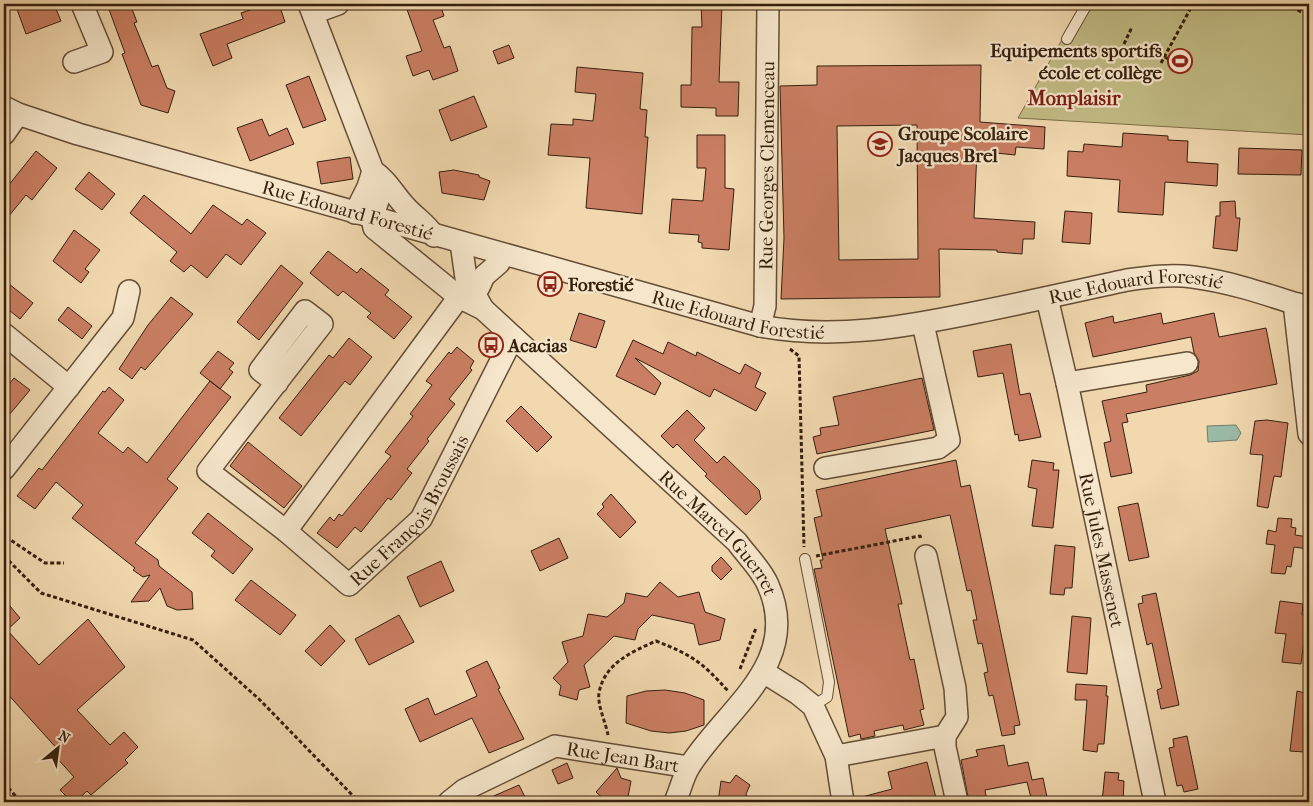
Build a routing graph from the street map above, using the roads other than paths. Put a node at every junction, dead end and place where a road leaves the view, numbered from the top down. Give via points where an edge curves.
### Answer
1 (82, 4) edge
2 (338, 4) edge
3 (768, 4) edge
4 (1087, 4) edge
5 (311, 9) edge
6 (1067, 39) dead end
7 (74, 62) dead end
8 (11, 111) edge
9 (4, 134) edge
10 (379, 177) junction
11 (364, 216) junction
12 (434, 236) junction
13 (461, 244) junction
14 (501, 255) junction
15 (129, 291) dead end
16 (465, 296) junction
17 (1046, 298) junction
18 (1303, 306) edge
19 (922, 324) junction
20 (760, 326) junction
21 (4, 334) edge
22 (513, 337) junction
23 (1187, 363) dead end
24 (276, 383) dead end
25 (1067, 383) junction
26 (68, 387) junction
27 (1309, 434) edge
28 (825, 468) dead end
29 (4, 469) edge
30 (286, 531) junction
31 (926, 556) road end
32 (805, 559) road end
33 (765, 673) junction
34 (813, 706) junction
35 (945, 736) junction
36 (836, 756) junction
37 (688, 767) junction
38 (449, 802) edge
39 (675, 802) edge
40 (843, 802) edge
41 (957, 802) edge
42 (1155, 802) edge

1 - 7 street via 102,52
2 - 5 street
3 - 20 street, Rue Georges Clemenceau via 765,306
4 - 6 lane
5 - 10 street
8 - 9 street
8 - 11 street, Rue Edouard Forestié via 78,134
10 - 11 street via 368,187
10 - 12 street
11 - 12 street, Rue Edouard Forestié
11 - 16 street, Rue Marcel Guerret via 374,228
12 - 13 street, Rue Edouard Forestié
13 - 14 street, Rue Edouard Forestié
13 - 16 street, Rue Marcel Guerret
13 - 16 street via 453,250 448,264
14 - 16 street via 499,263 491,268 479,288
14 - 20 street, Rue Edouard Forestié
15 - 26 street via 123,318
16 - 22 street, Rue Marcel Guerret
16 - 30 street
17 - 18 street, Rue Edouard Forestié via 1152,276 1192,277
17 - 19 street, Rue Edouard Forestié
17 - 25 street, Rue Jules Massenet
18 - 27 street via 1295,312
19 - 20 street, Rue Edouard Forestié via 838,334 790,332
19 - 28 street via 949,440 938,448
21 - 26 street
22 - 30 street, Rue François Broussais via 421,519 349,585
22 - 33 street, Rue Marcel Guerret via 737,542 772,594 777,624 776,645
23 - 25 street
24 - 30 street, Rue François Broussais via 208,471
25 - 42 street, Rue Jules Massenet
26 - 29 street
31 - 35 street via 955,688 957,717
32 - 34 lane via 830,682 826,697
33 - 34 street
33 - 37 street, Rue Jean Bart
34 - 36 street
35 - 36 street
35 - 41 street
36 - 40 street
37 - 38 street, Rue Jean Bart via 555,746 464,790
37 - 39 street

